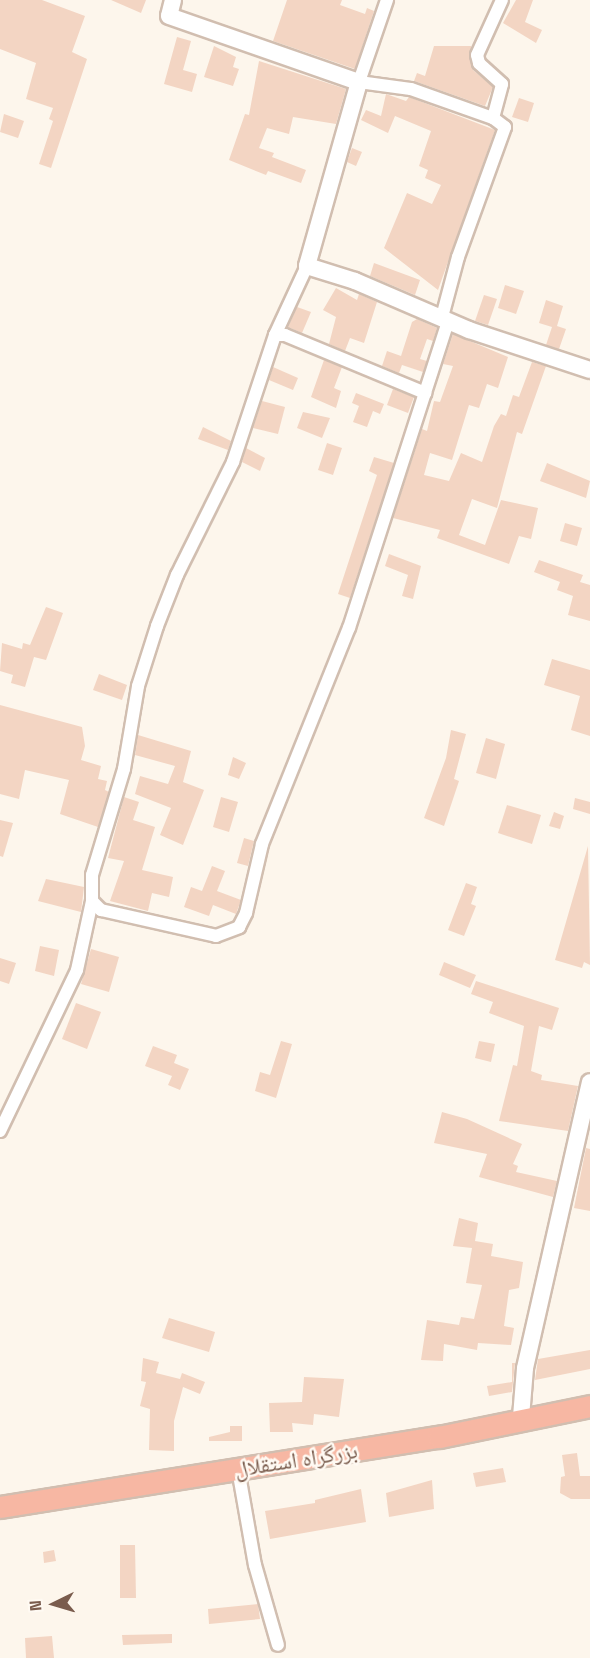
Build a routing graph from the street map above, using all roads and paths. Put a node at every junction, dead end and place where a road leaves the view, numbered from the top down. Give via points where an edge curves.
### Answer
1 (173, 0) edge
2 (387, 0) edge
3 (502, 0) edge
4 (359, 82) junction
5 (493, 118) junction
6 (307, 266) junction
7 (442, 316) junction
8 (275, 335) junction
9 (590, 370) edge
10 (424, 393) junction
11 (92, 902) junction
12 (590, 1082) edge
13 (0, 1131) edge
14 (590, 1406) edge
15 (520, 1417) junction
16 (238, 1469) junction
17 (0, 1507) edge
18 (278, 1645) dead end

1 - 4 street via 169,16
2 - 4 street
3 - 5 street via 477,51 479,63 502,84
4 - 5 street via 411,90
4 - 6 street
5 - 7 street via 505,127 458,257
6 - 7 street
6 - 8 street
7 - 9 street via 510,345
7 - 10 street via 447,325
8 - 10 street via 285,335
8 - 11 street via 233,462 177,575 141,676 124,769 92,875
10 - 11 street via 350,628 262,844 246,913 238,927 216,936 101,910
11 - 13 street via 77,970
12 - 15 street via 567,1199 525,1368
14 - 15 highway, بزرگراه استقلال
15 - 16 highway, بزرگراه استقلال via 439,1437
16 - 17 highway, بزرگراه استقلال
16 - 18 street via 255,1565

